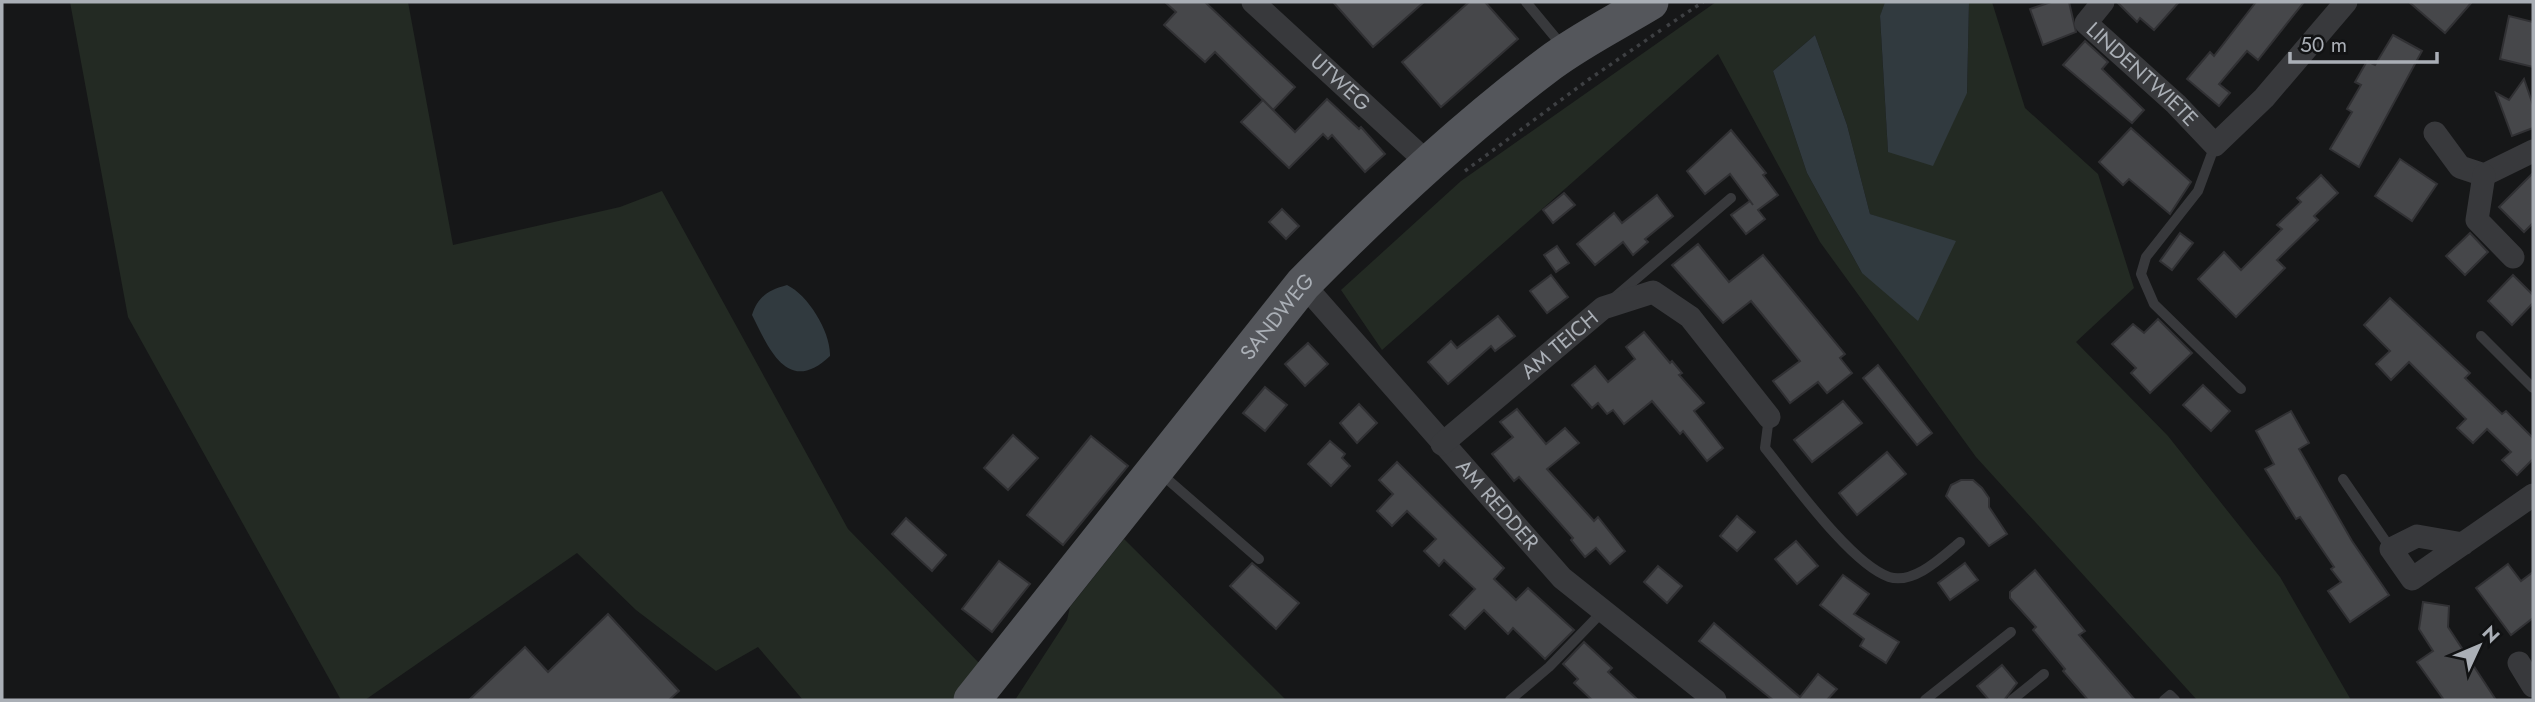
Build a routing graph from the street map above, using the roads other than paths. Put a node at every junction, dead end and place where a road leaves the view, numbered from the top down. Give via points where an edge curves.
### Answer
1 (1253, 2) edge
2 (1525, 2) edge
3 (1650, 2) edge
4 (2103, 2) edge
5 (2346, 2) edge
6 (1567, 52) junction
7 (2435, 133) dead end
8 (2215, 145) junction
9 (2533, 151) edge
10 (1429, 164) junction
11 (2484, 175) junction
12 (1731, 198) dead end
13 (2513, 257) dead end
14 (1303, 284) junction
15 (1603, 308) junction
16 (2481, 336) dead end
17 (2533, 388) edge
18 (2241, 389) dead end
19 (1769, 416) joint
20 (1442, 444) junction
21 (1154, 468) junction
22 (2343, 480) dead end
23 (2533, 495) edge
24 (1960, 542) dead end
25 (2463, 544) junction
26 (2391, 549) junction
27 (1259, 559) dead end
28 (1603, 611) junction
29 (2011, 632) dead end
30 (2519, 663) dead end
31 (2044, 674) dead end
32 (2533, 686) edge
33 (972, 700) edge
34 (1510, 700) edge
35 (1715, 700) edge
36 (1925, 700) edge
37 (2012, 700) edge
38 (2164, 700) edge
39 (2175, 700) edge

1 - 10 street, UTWEG
2 - 6 lane
3 - 6 main road, SANDWEG
4 - 8 street, LINDENTWIETE via 2086,23
5 - 8 street via 2264,98
6 - 10 main road, SANDWEG
7 - 11 street via 2460,167
8 - 18 lane via 2198,191 2146,257 2141,274 2154,304
9 - 11 street
10 - 14 main road, SANDWEG
11 - 13 street via 2477,220
12 - 15 lane
14 - 20 street, AM REDDER
14 - 21 main road, SANDWEG
15 - 19 street, AM TEICH via 1653,292 1690,317
15 - 20 street, AM TEICH
16 - 17 lane
19 - 24 lane via 1765,448 1850,550 1890,578 1933,566
20 - 28 street, AM REDDER via 1562,578
21 - 27 lane
21 - 33 main road, SANDWEG
22 - 26 lane
23 - 25 street
25 - 26 street via 2417,536
25 - 26 street via 2412,579
28 - 34 lane
28 - 35 street, AM REDDER
29 - 36 lane
30 - 32 street
31 - 37 lane
38 - 39 lane via 2170,695

